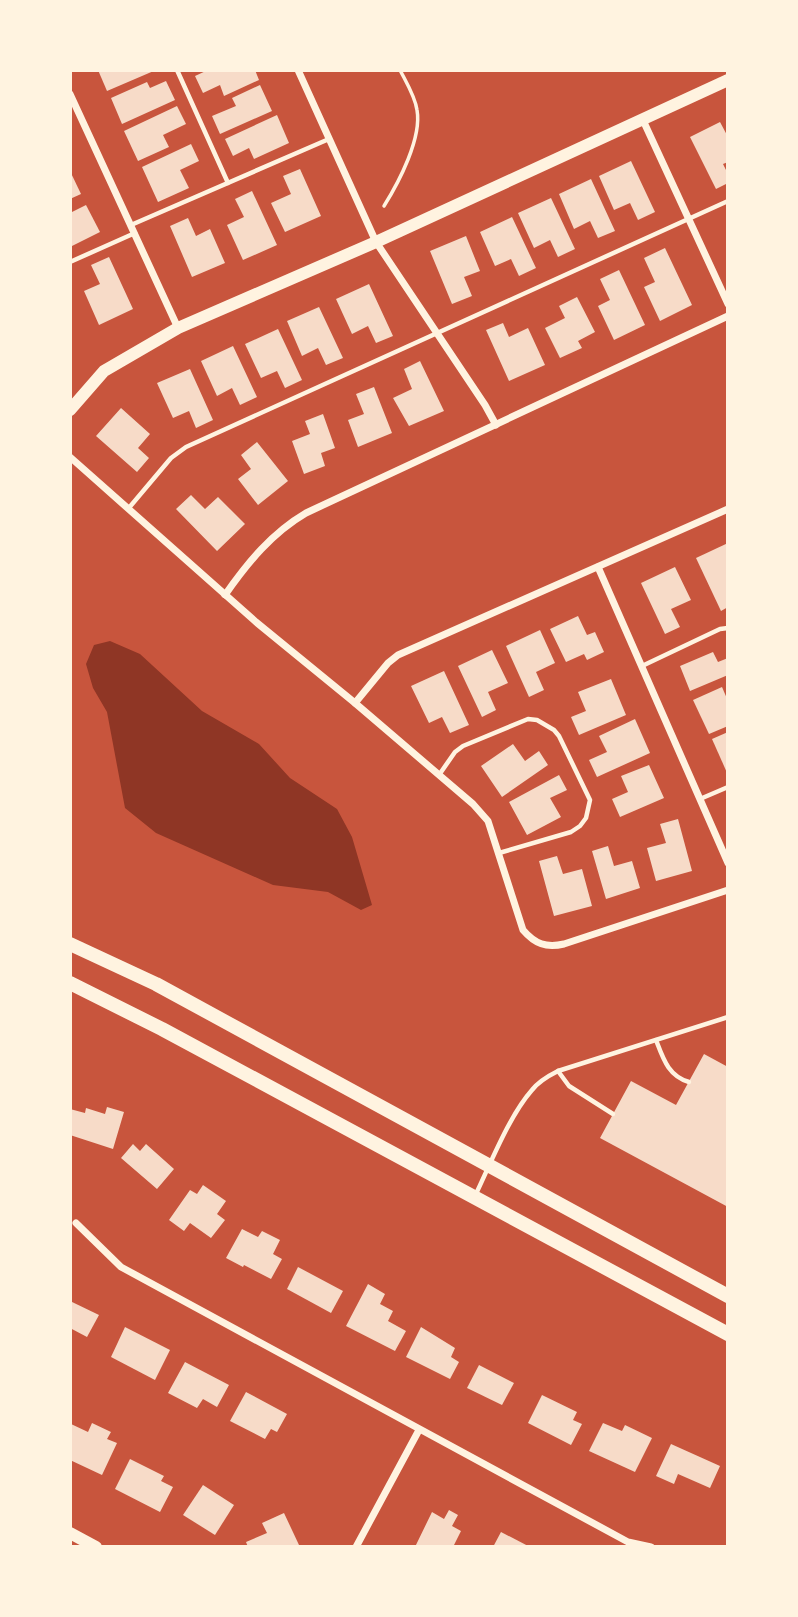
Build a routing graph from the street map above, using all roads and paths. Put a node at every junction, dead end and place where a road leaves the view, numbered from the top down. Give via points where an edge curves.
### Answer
1 (177, 70) edge
2 (298, 70) edge
3 (400, 70) edge
4 (728, 80) edge
5 (70, 94) edge
6 (642, 118) junction
7 (329, 139) junction
8 (228, 183) junction
9 (728, 201) edge
10 (384, 206) dead end
11 (689, 218) junction
12 (132, 229) junction
13 (376, 242) junction
14 (70, 262) edge
15 (728, 304) edge
16 (728, 316) edge
17 (178, 328) junction
18 (436, 332) junction
19 (70, 410) edge
20 (496, 425) junction
21 (70, 457) edge
22 (128, 509) junction
23 (728, 509) edge
24 (598, 567) junction
25 (225, 595) junction
26 (728, 628) edge
27 (642, 666) junction
28 (355, 703) junction
29 (439, 775) junction
30 (728, 787) edge
31 (700, 799) junction
32 (499, 853) junction
33 (728, 863) edge
34 (728, 890) edge
35 (70, 944) edge
36 (70, 983) edge
37 (727, 1017) edge
38 (728, 1024) edge
39 (656, 1040) junction
40 (558, 1071) junction
41 (689, 1082) dead end
42 (613, 1114) dead end
43 (490, 1165) junction
44 (474, 1197) junction
45 (76, 1223) dead end
46 (728, 1296) edge
47 (728, 1334) edge
48 (419, 1430) junction
49 (70, 1533) edge
50 (96, 1547) edge
51 (356, 1547) edge
52 (651, 1547) edge

1 - 8 lane
2 - 7 street
3 - 10 path via 418,111 417,130
4 - 6 street
5 - 12 street
6 - 11 street
6 - 13 street
7 - 8 lane
7 - 13 street
8 - 12 lane
9 - 11 lane
11 - 15 street
11 - 18 lane
12 - 14 lane
12 - 17 street
13 - 17 street
13 - 18 street
16 - 20 street
17 - 19 street via 104,371
18 - 20 street
18 - 22 lane via 187,447
20 - 25 street via 288,524 242,570
21 - 22 street
22 - 25 street
23 - 24 street
24 - 27 street
24 - 28 street via 398,655
25 - 28 street
26 - 27 lane
27 - 31 street
28 - 29 street
29 - 32 street via 488,821
29 - 32 lane via 463,746 528,719 546,724 559,736 590,800 586,818 571,832
30 - 31 lane
31 - 33 street
32 - 34 street via 523,930 542,945 564,944
35 - 43 main road via 156,984
36 - 44 main road
37 - 38 lane
37 - 39 lane
39 - 40 lane
39 - 41 lane via 666,1066 678,1079
40 - 42 lane via 569,1086
40 - 43 lane via 530,1091
43 - 44 lane
43 - 46 main road
44 - 47 main road
45 - 48 street via 121,1267
48 - 51 street
48 - 52 street via 628,1542
49 - 50 street

